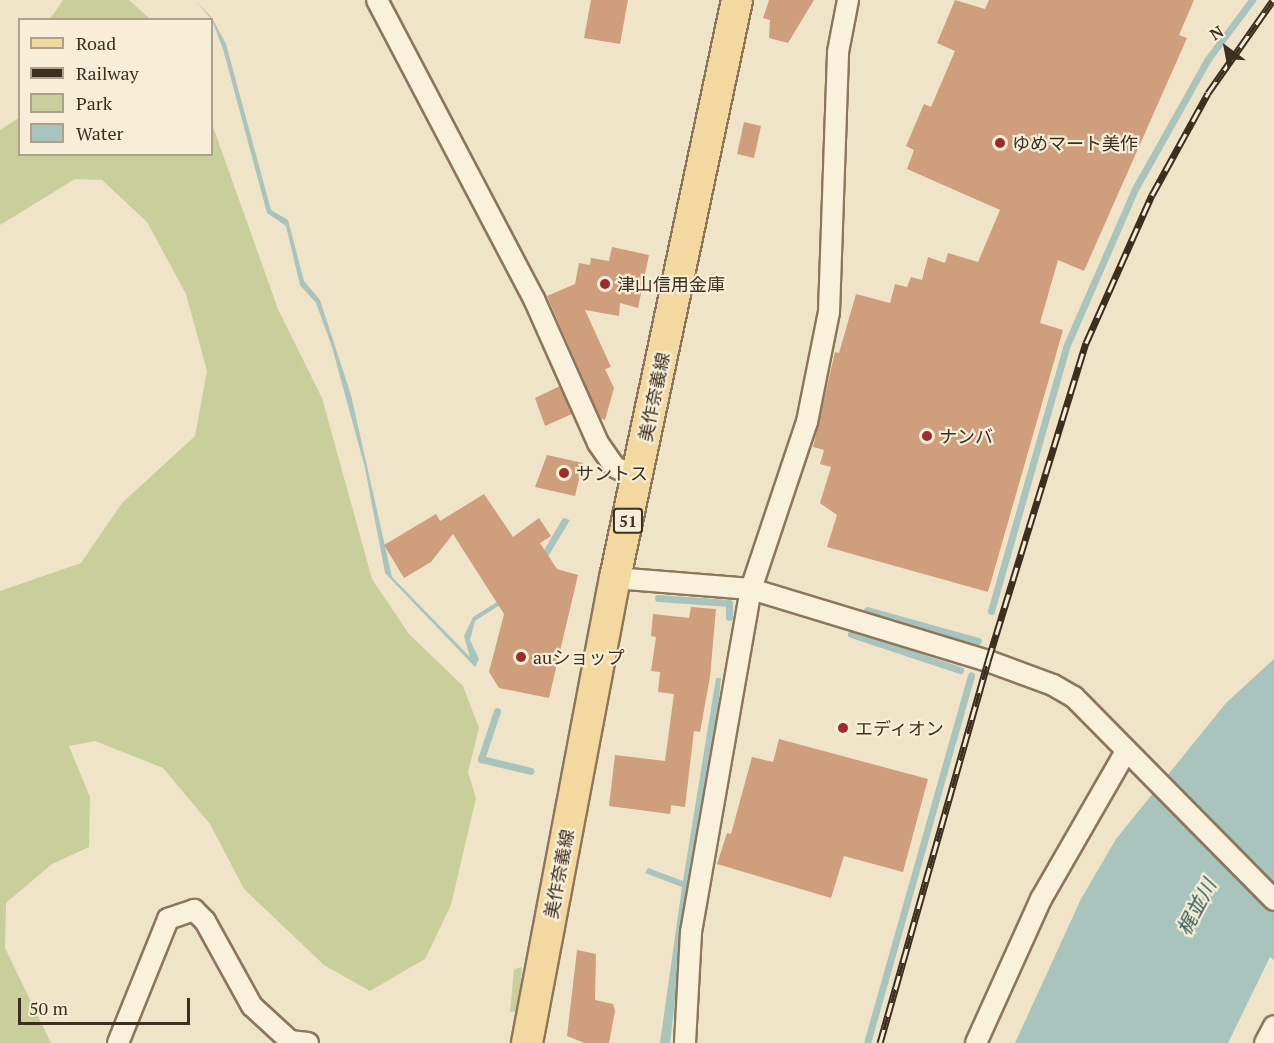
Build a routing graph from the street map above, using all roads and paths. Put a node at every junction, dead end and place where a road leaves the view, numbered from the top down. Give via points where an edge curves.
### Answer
1 (377, 0) edge
2 (737, 0) edge
3 (848, 0) edge
4 (637, 478) junction
5 (615, 579) junction
6 (751, 589) junction
7 (1130, 758) junction
8 (1274, 900) edge
9 (1274, 1026) edge
10 (118, 1043) edge
11 (308, 1043) edge
12 (527, 1043) edge
13 (685, 1043) edge
14 (976, 1043) edge
15 (1265, 1043) edge

1 - 4 street via 534,298 598,443 615,467
2 - 4 main road, 美作奈義線 / 51
3 - 6 street via 838,52 830,312 807,422
4 - 5 main road, 美作奈義線 / 51
5 - 6 street
5 - 12 main road, 美作奈義線 / 51
6 - 7 street via 988,661 1053,685 1074,697
6 - 13 street via 691,932
7 - 8 street
7 - 14 street via 1041,899
9 - 15 street
10 - 11 street via 168,919 181,911 194,910 205,921 252,1006 290,1041

